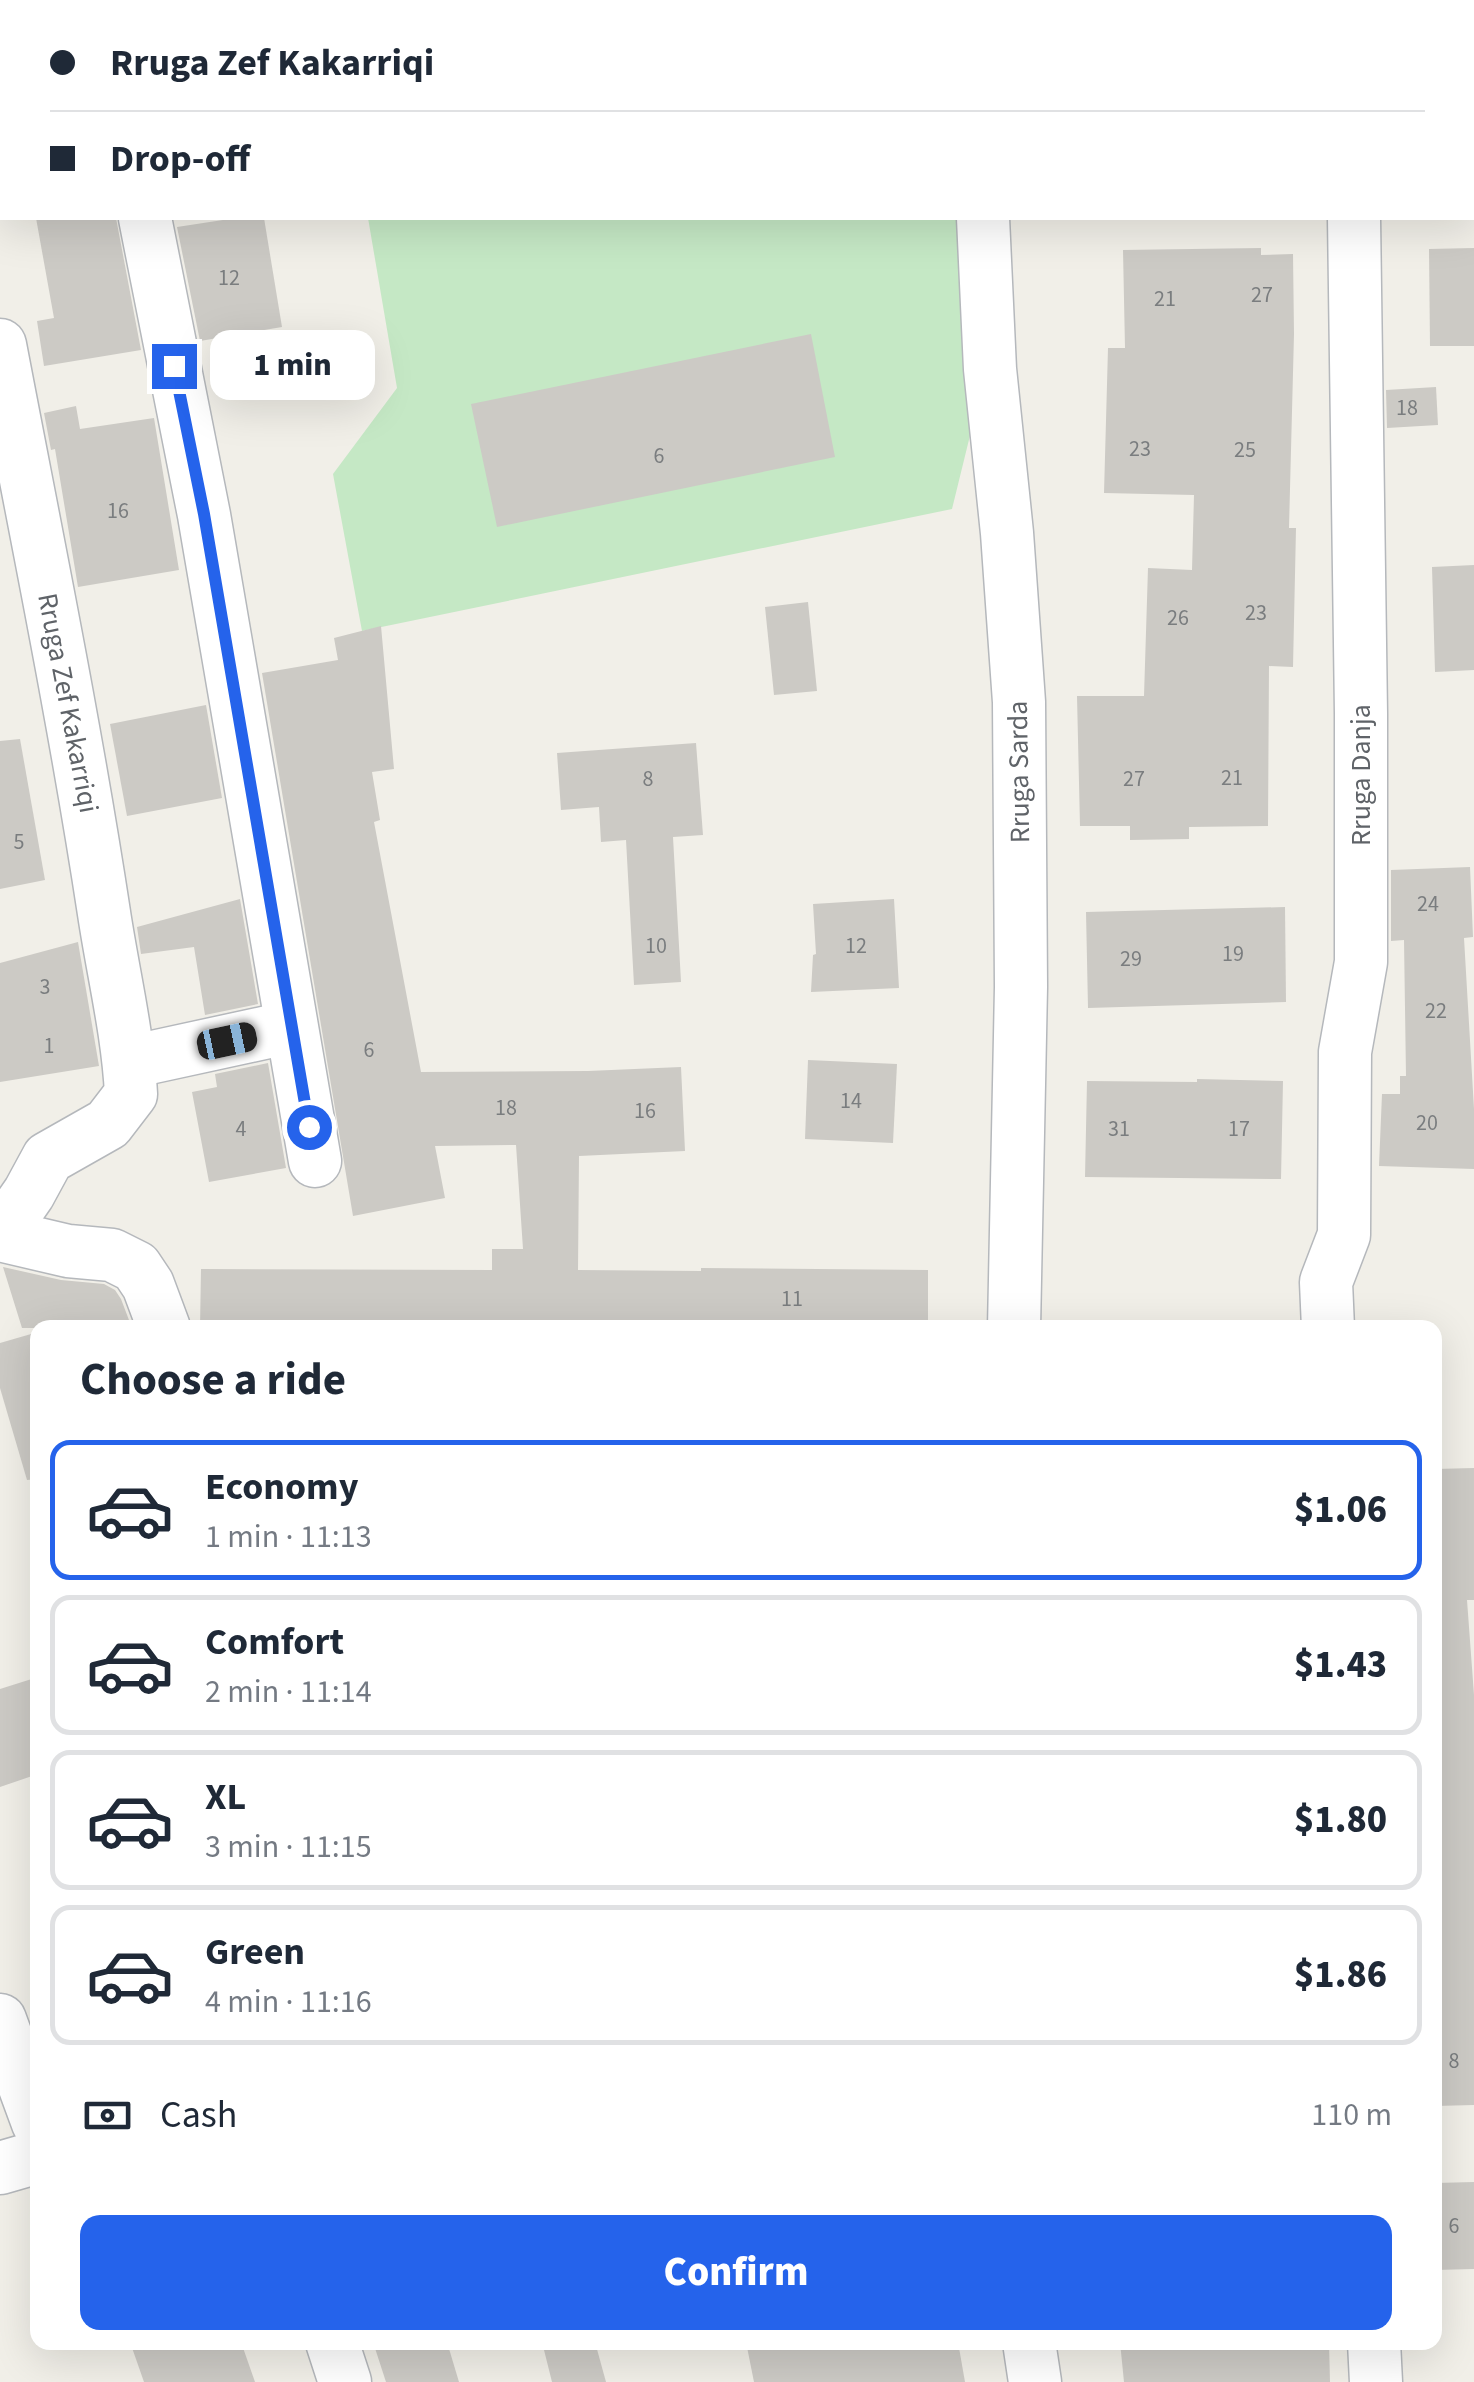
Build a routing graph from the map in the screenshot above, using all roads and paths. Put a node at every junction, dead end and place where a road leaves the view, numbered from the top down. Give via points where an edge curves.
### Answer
1 (145, 220) edge
2 (984, 220) edge
3 (1354, 220) edge
4 (0, 345) edge
5 (292, 1027) junction
6 (130, 1062) junction
7 (315, 1161) dead end
8 (0, 1235) edge
9 (161, 1320) edge
10 (1014, 1320) edge
11 (1328, 1320) edge
12 (0, 2020) edge
13 (30, 2101) edge
14 (30, 2160) edge
15 (0, 2168) edge
16 (335, 2350) edge
17 (1030, 2350) edge
18 (1374, 2350) edge
19 (345, 2382) edge
20 (1035, 2382) edge
21 (1376, 2382) edge

1 - 5 street via 204,514
2 - 10 street, Rruga Sarda via 1019,702
3 - 11 street, Rruga Danja via 1361,962 1344,1052 1344,1235 1326,1282
4 - 6 street, Rruga Zef Kakarriqi
5 - 6 street
5 - 7 street
6 - 8 street, Rruga Zef Kakarriqi via 132,1094 108,1124 48,1158
8 - 9 street via 112,1255 136,1268
12 - 13 street
14 - 15 street
16 - 19 street
17 - 20 street
18 - 21 street

